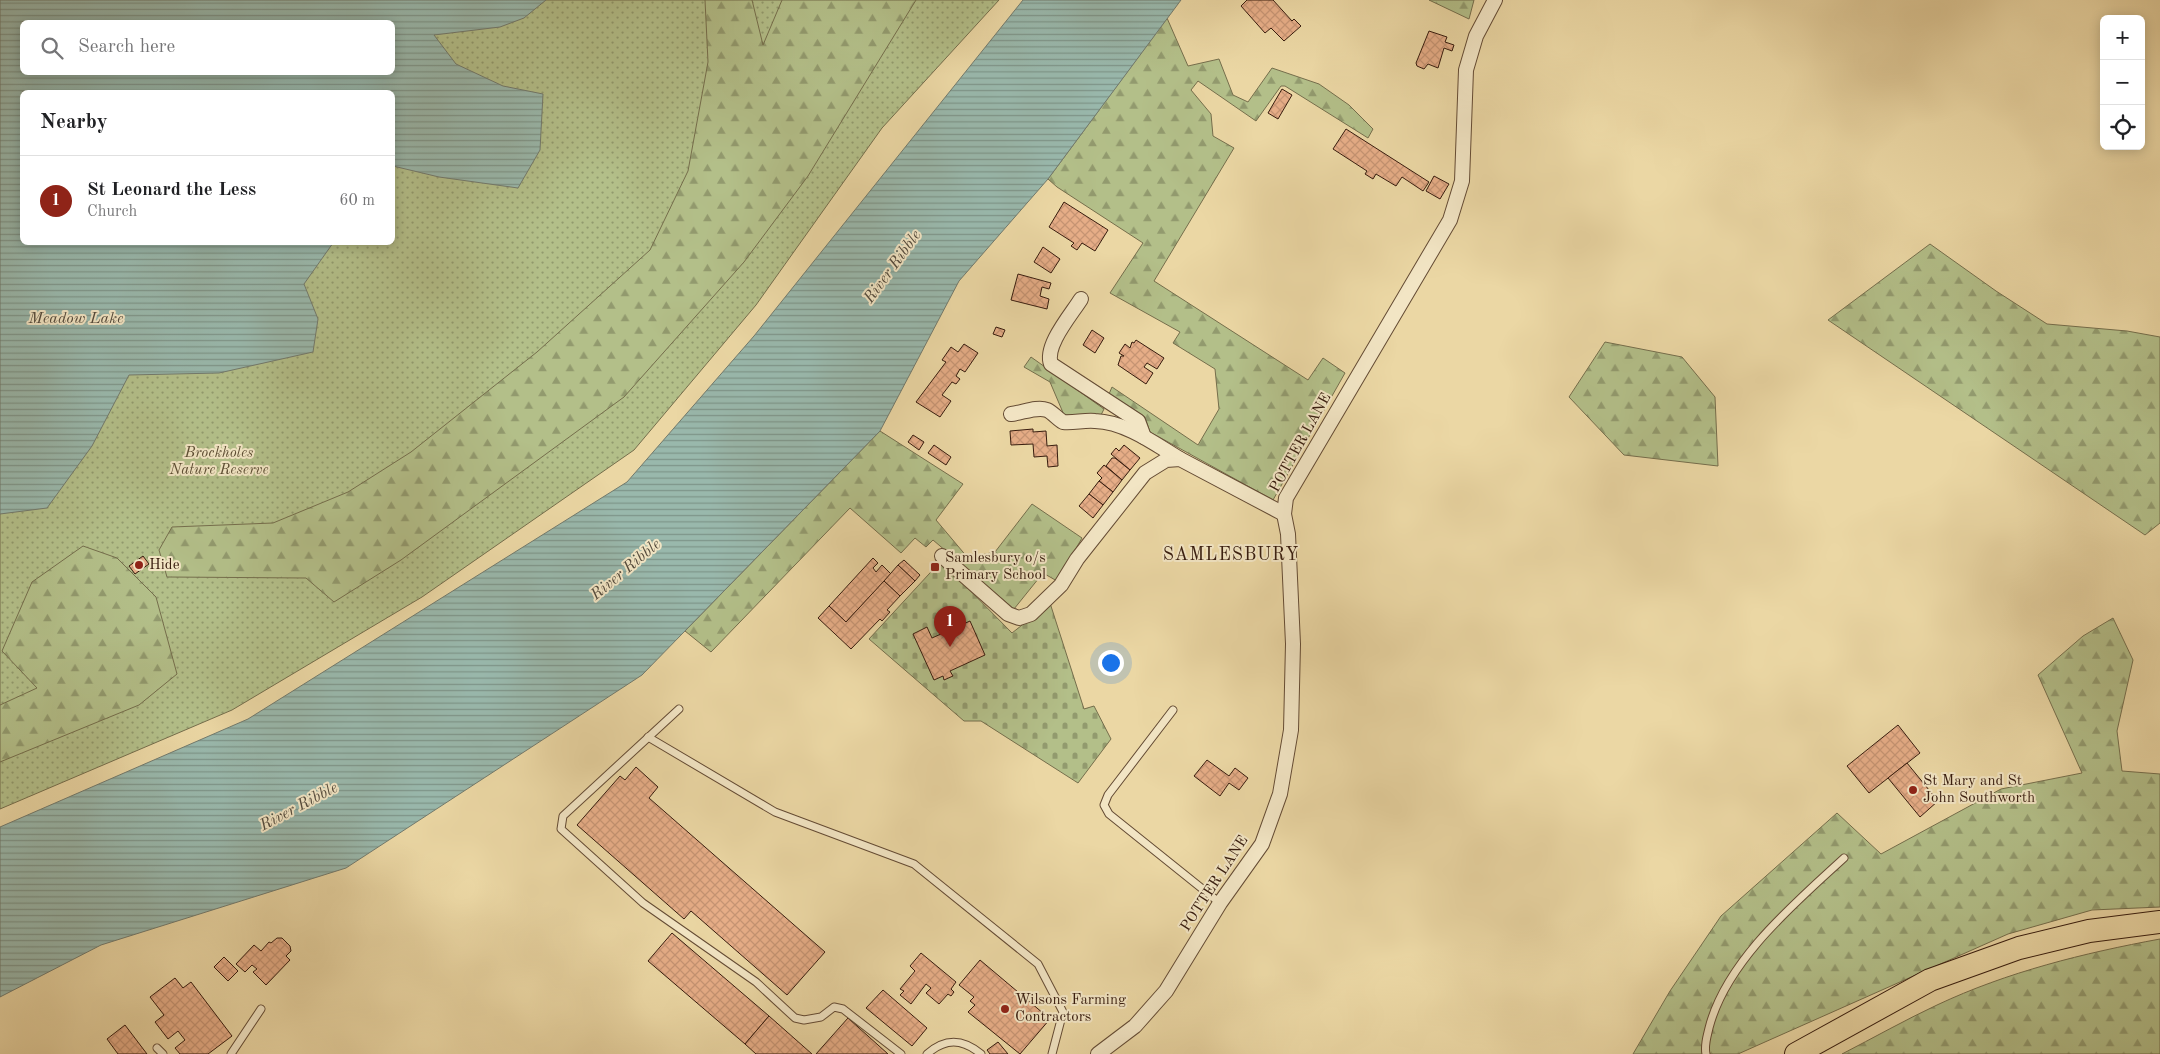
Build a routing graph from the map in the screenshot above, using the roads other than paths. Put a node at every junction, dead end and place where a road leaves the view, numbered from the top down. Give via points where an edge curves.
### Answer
1 (1494, 0) edge
2 (1081, 299) dead end
3 (1011, 414) dead end
4 (1144, 437) junction
5 (1180, 459) junction
6 (1284, 514) junction
7 (942, 556) dead end
8 (679, 709) dead end
9 (1173, 710) dead end
10 (648, 737) junction
11 (1844, 858) dead end
12 (1220, 903) junction
13 (2160, 922) edge
14 (261, 1009) dead end
15 (231, 1054) edge
16 (901, 1054) edge
17 (927, 1054) edge
18 (982, 1054) edge
19 (1052, 1054) edge
20 (1098, 1054) edge
21 (1706, 1054) edge
22 (1796, 1054) edge

1 - 6 street, POTTER LANE via 1476,36 1466,70 1462,181 1450,220 1286,498
2 - 4 street via 1050,346 1048,357 1051,364 1138,420
3 - 4 street via 1036,408 1048,410 1063,422 1095,421
4 - 5 street
5 - 6 street
5 - 7 street via 1166,460 1145,473 1077,559 1062,585 1031,614 1019,618 1008,614
6 - 12 street, POTTER LANE via 1288,534 1293,644 1290,739 1280,794 1262,844
8 - 10 lane
9 - 12 lane via 1108,795 1104,805 1109,814
10 - 16 lane via 563,816 561,829 643,903 756,982 794,1018 821,1017 834,1007 843,1009
10 - 19 lane via 775,812 914,864 1038,964 1063,1012
11 - 21 lane via 1788,910 1734,973 1712,1016 1704,1047
12 - 20 street, POTTER LANE via 1166,991 1135,1026
13 - 22 highway via 2089,931 2019,948 1930,980
14 - 15 lane
17 - 18 lane via 940,1043 956,1041

